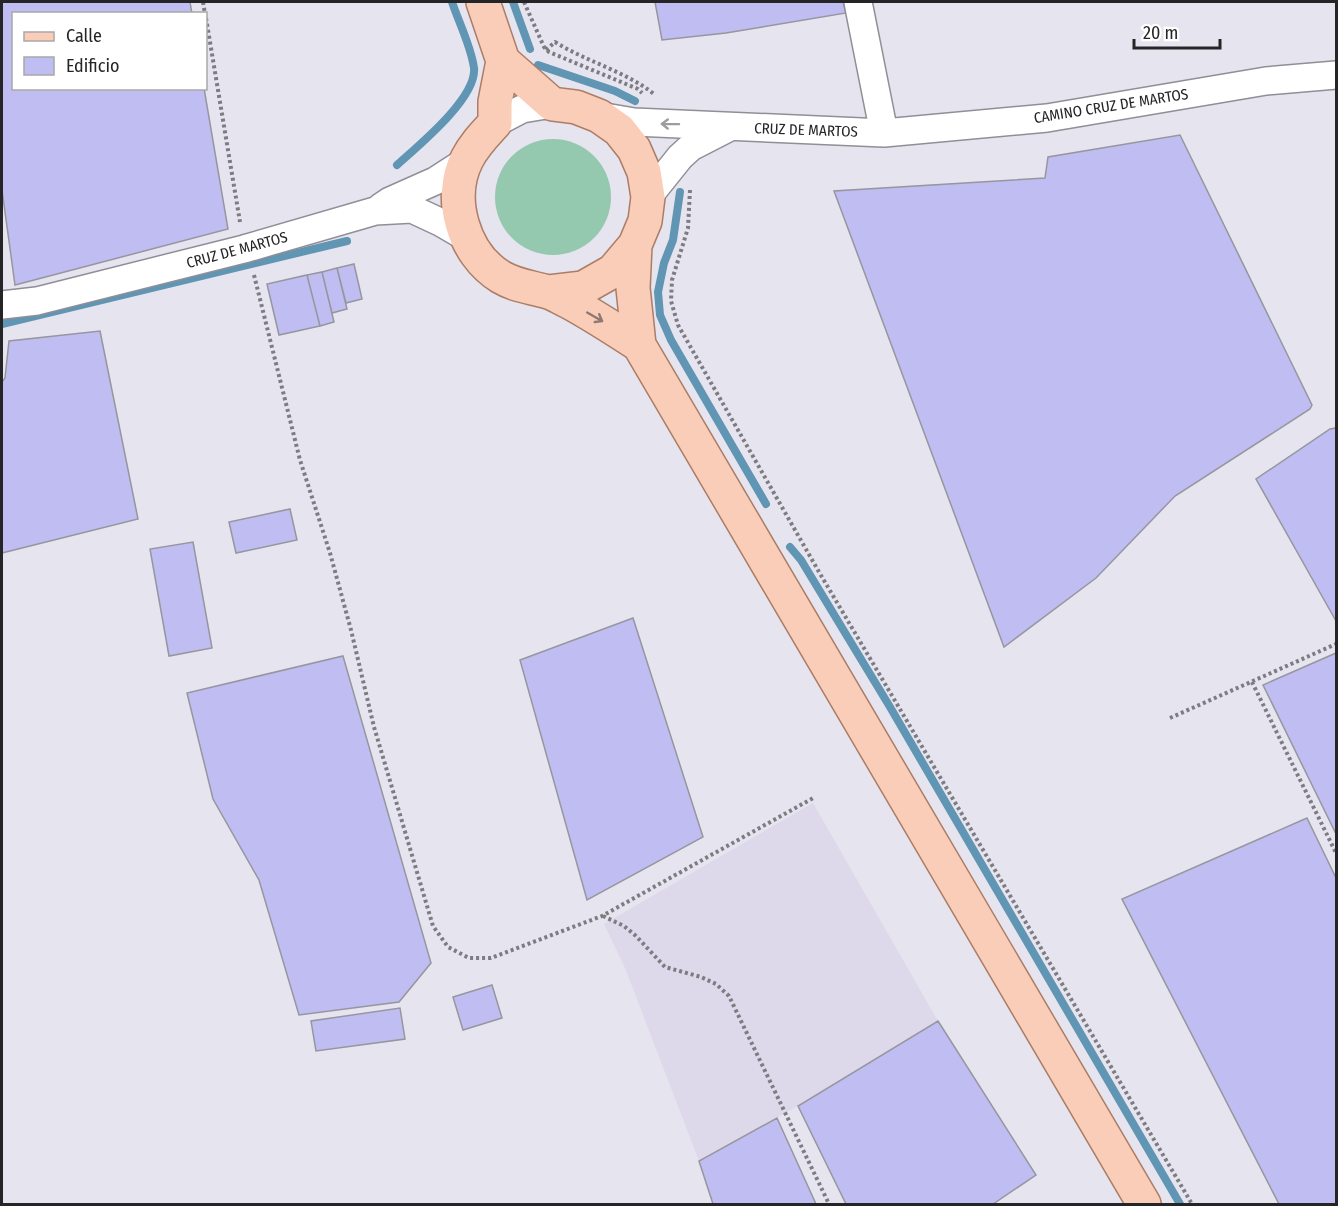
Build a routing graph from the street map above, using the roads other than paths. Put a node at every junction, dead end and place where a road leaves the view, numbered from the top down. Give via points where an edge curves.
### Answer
1 (483, 2) edge
2 (858, 2) edge
3 (503, 61) junction
4 (1336, 75) edge
5 (552, 104) junction
6 (599, 116) junction
7 (495, 123) junction
8 (728, 128) junction
9 (884, 133) junction
10 (466, 161) junction
11 (648, 197) junction
12 (375, 211) junction
13 (466, 237) junction
14 (635, 244) junction
15 (549, 292) junction
16 (2, 305) edge
17 (639, 345) junction
18 (1144, 1204) edge

1 - 3 main road
2 - 9 street
3 - 5 main road
3 - 7 main road
4 - 9 street, CAMINO CRUZ DE MARTOS via 1266,81 1047,118
5 - 6 main road via 576,107
5 - 7 street via 522,109
8 -> 6 street, CRUZ DE MARTOS
6 - 11 main road via 619,130 634,149 644,172
7 - 10 main road via 478,140
8 - 9 street, CRUZ DE MARTOS
8 - 11 street via 691,147
10 - 12 street
10 - 13 main road via 459,186 459,212
11 - 14 main road via 645,221
12 - 13 street, CRUZ DE MARTOS via 412,209
12 - 16 street, CRUZ DE MARTOS via 244,249 37,301
13 - 15 main road via 480,259 500,276 523,288
14 - 15 main road via 613,271 583,288
14 - 17 main road via 633,288
15 -> 17 main road
17 - 18 main road

